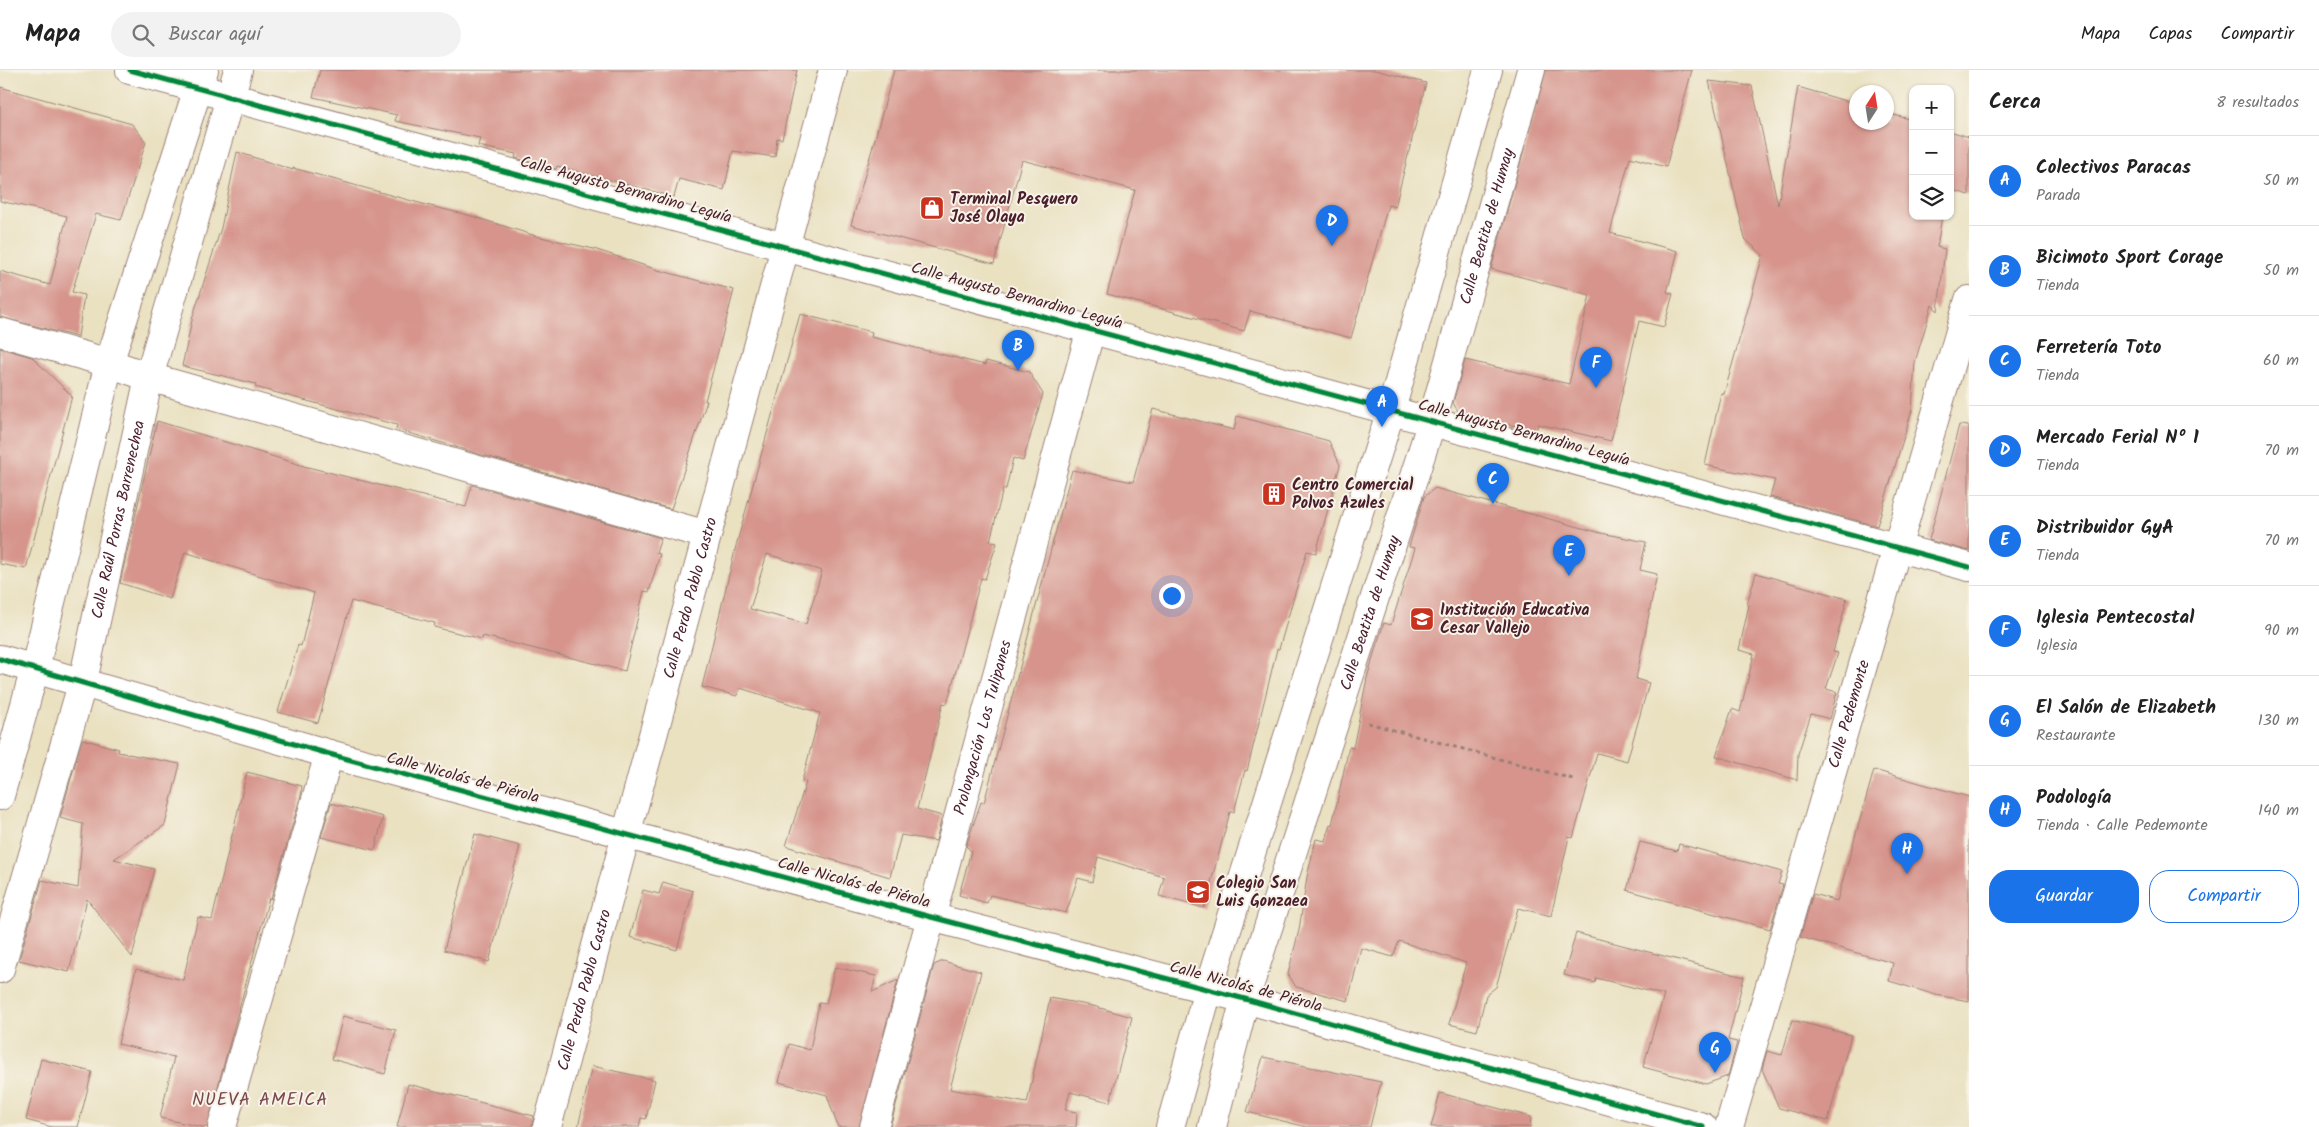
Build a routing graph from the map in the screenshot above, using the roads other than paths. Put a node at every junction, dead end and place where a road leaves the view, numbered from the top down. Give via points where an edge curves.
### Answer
1 (130, 70) edge
2 (238, 70) edge
3 (833, 70) edge
4 (1488, 70) edge
5 (1531, 70) edge
6 (201, 79) edge
7 (230, 96) junction
8 (785, 246) junction
9 (1969, 300) edge
10 (1091, 329) junction
11 (0, 332) edge
12 (108, 362) junction
13 (149, 377) junction
14 (1391, 410) junction
15 (1432, 421) junction
16 (707, 535) junction
17 (1897, 547) junction
18 (1969, 567) edge
19 (0, 659) edge
20 (35, 668) junction
21 (83, 682) junction
22 (329, 754) junction
23 (0, 796) edge
24 (626, 834) junction
25 (931, 917) junction
26 (0, 969) edge
27 (1208, 990) junction
28 (1245, 999) junction
29 (222, 1127) edge
30 (546, 1127) edge
31 (874, 1127) edge
32 (1170, 1127) edge
33 (1212, 1127) edge
34 (1703, 1127) edge
35 (1728, 1127) edge

1 - 6 street, Calle Augusto Bernardino Leguía
2 - 7 street, Calle Raúl Porras Barrenechea
3 - 8 street, Calle Perdo Pablo Castro
4 - 14 street
5 - 15 street, Calle Beatita de Humay
6 - 7 street, Calle Augusto Bernardino Leguía
6 - 12 street
7 - 8 street, Calle Augusto Bernardino Leguía
7 - 13 street, Calle Raúl Porras Barrenechea
8 - 10 street, Calle Augusto Bernardino Leguía
8 - 16 street, Calle Perdo Pablo Castro
9 - 17 street, Calle Pedemonte
10 - 14 street, Calle Augusto Bernardino Leguía
10 - 25 street, Prolongación Los Tulipanes
11 - 12 street
12 - 13 street
12 - 20 street
13 - 16 street
13 - 21 street, Calle Raúl Porras Barrenechea
14 - 15 street, Calle Augusto Bernardino Leguía
14 - 27 street
15 - 17 street, Calle Augusto Bernardino Leguía
15 - 28 street, Calle Beatita de Humay
16 - 24 street, Calle Perdo Pablo Castro
17 - 18 street, Calle Augusto Bernardino Leguía
17 - 35 street, Calle Pedemonte
19 - 20 street, Calle Nicolás de Piérola
20 - 21 street, Calle Nicolás de Piérola
20 - 23 street
21 - 22 street, Calle Nicolás de Piérola
21 - 26 street, Calle Raúl Porras Barrenechea
22 - 24 street, Calle Nicolás de Piérola
22 - 29 street
24 - 25 street, Calle Nicolás de Piérola
24 - 30 street, Calle Perdo Pablo Castro
25 - 27 street, Calle Nicolás de Piérola
25 - 31 street, Prolongación Los Tulipanes
27 - 28 street, Calle Nicolás de Piérola
27 - 32 street
28 - 33 street, Calle Beatita de Humay
28 - 34 street, Calle Nicolás de Piérola

